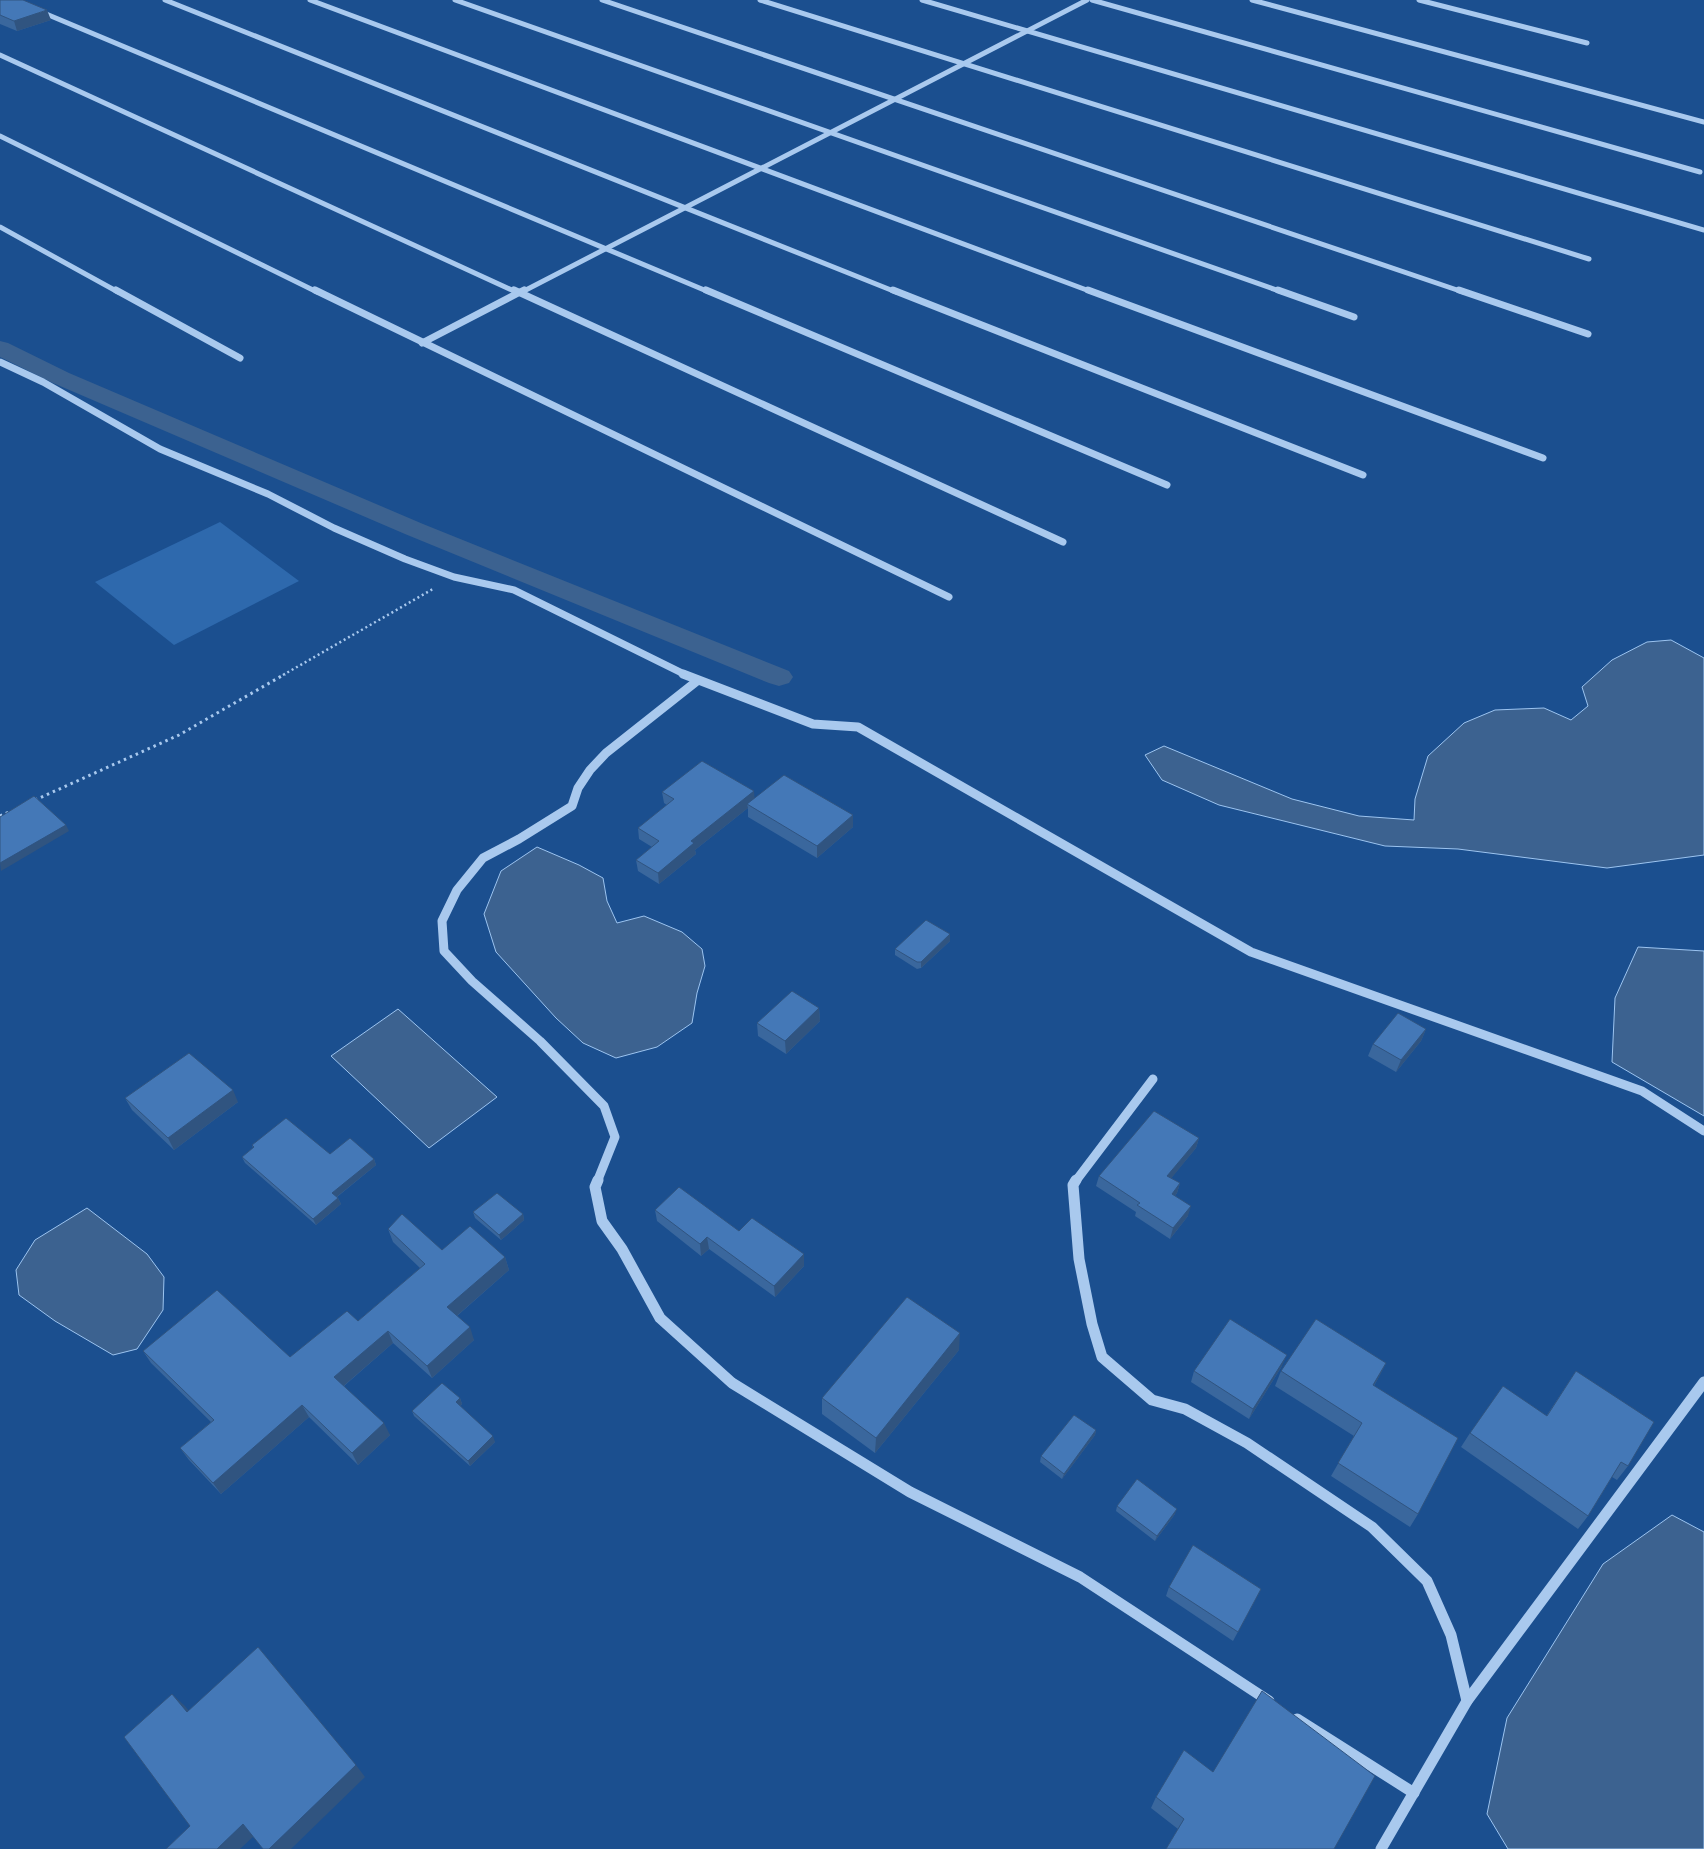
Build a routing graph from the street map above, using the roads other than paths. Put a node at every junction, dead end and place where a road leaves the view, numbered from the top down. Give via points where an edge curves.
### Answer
1 (165, 0) edge
2 (310, 0) edge
3 (455, 0) edge
4 (602, 0) edge
5 (760, 0) edge
6 (922, 0) edge
7 (1087, 0) edge
8 (1092, 0) edge
9 (1252, 0) edge
10 (1419, 0) edge
11 (32, 8) edge
12 (1026, 31) junction
13 (1587, 43) dead end
14 (0, 55) edge
15 (962, 64) junction
16 (894, 99) junction
17 (1704, 122) edge
18 (829, 133) junction
19 (0, 136) edge
20 (759, 168) junction
21 (1700, 172) dead end
22 (683, 208) junction
23 (0, 227) edge
24 (1704, 230) edge
25 (606, 248) junction
26 (1589, 259) dead end
27 (518, 293) junction
28 (1354, 318) dead end
29 (1588, 334) dead end
30 (422, 342) junction
31 (240, 358) dead end
32 (0, 362) edge
33 (1543, 458) dead end
34 (1362, 475) dead end
35 (1167, 485) dead end
36 (1063, 542) dead end
37 (949, 597) dead end
38 (697, 681) junction
39 (1153, 1079) dead end
40 (1704, 1131) edge
41 (1704, 1382) edge
42 (1467, 1701) junction
43 (1275, 1705) edge
44 (1292, 1715) edge
45 (1414, 1793) junction
46 (1381, 1849) edge

1 - 22 street
2 - 20 street
3 - 18 street
4 - 16 street
5 - 15 street
6 - 12 street
7 - 12 street
8 - 21 street
9 - 17 street
10 - 13 street
11 - 25 street
12 - 15 street
12 - 24 street
14 - 27 street
15 - 16 street
15 - 26 street
16 - 18 street
16 - 29 street
18 - 20 street
18 - 28 street
19 - 30 street
20 - 22 street
20 - 33 street
22 - 25 street
22 - 34 street
23 - 31 street
25 - 27 street
25 - 35 street
27 - 30 street
27 - 36 street
30 - 37 street
32 - 38 street via 43,382 160,449 454,577 514,590
38 - 40 street via 813,724 858,727 1251,952 1642,1092
38 - 43 street via 591,767 574,794 572,806 483,858 457,890 442,921 444,951 604,1106 615,1137 595,1187 602,1221 622,1249 660,1318 732,1383 910,1492 1080,1577
39 - 42 street via 1074,1185 1079,1259 1102,1357 1152,1400 1185,1409 1247,1443 1372,1527 1427,1581 1451,1634
41 - 42 street
42 - 45 street
44 - 45 street
45 - 46 street

